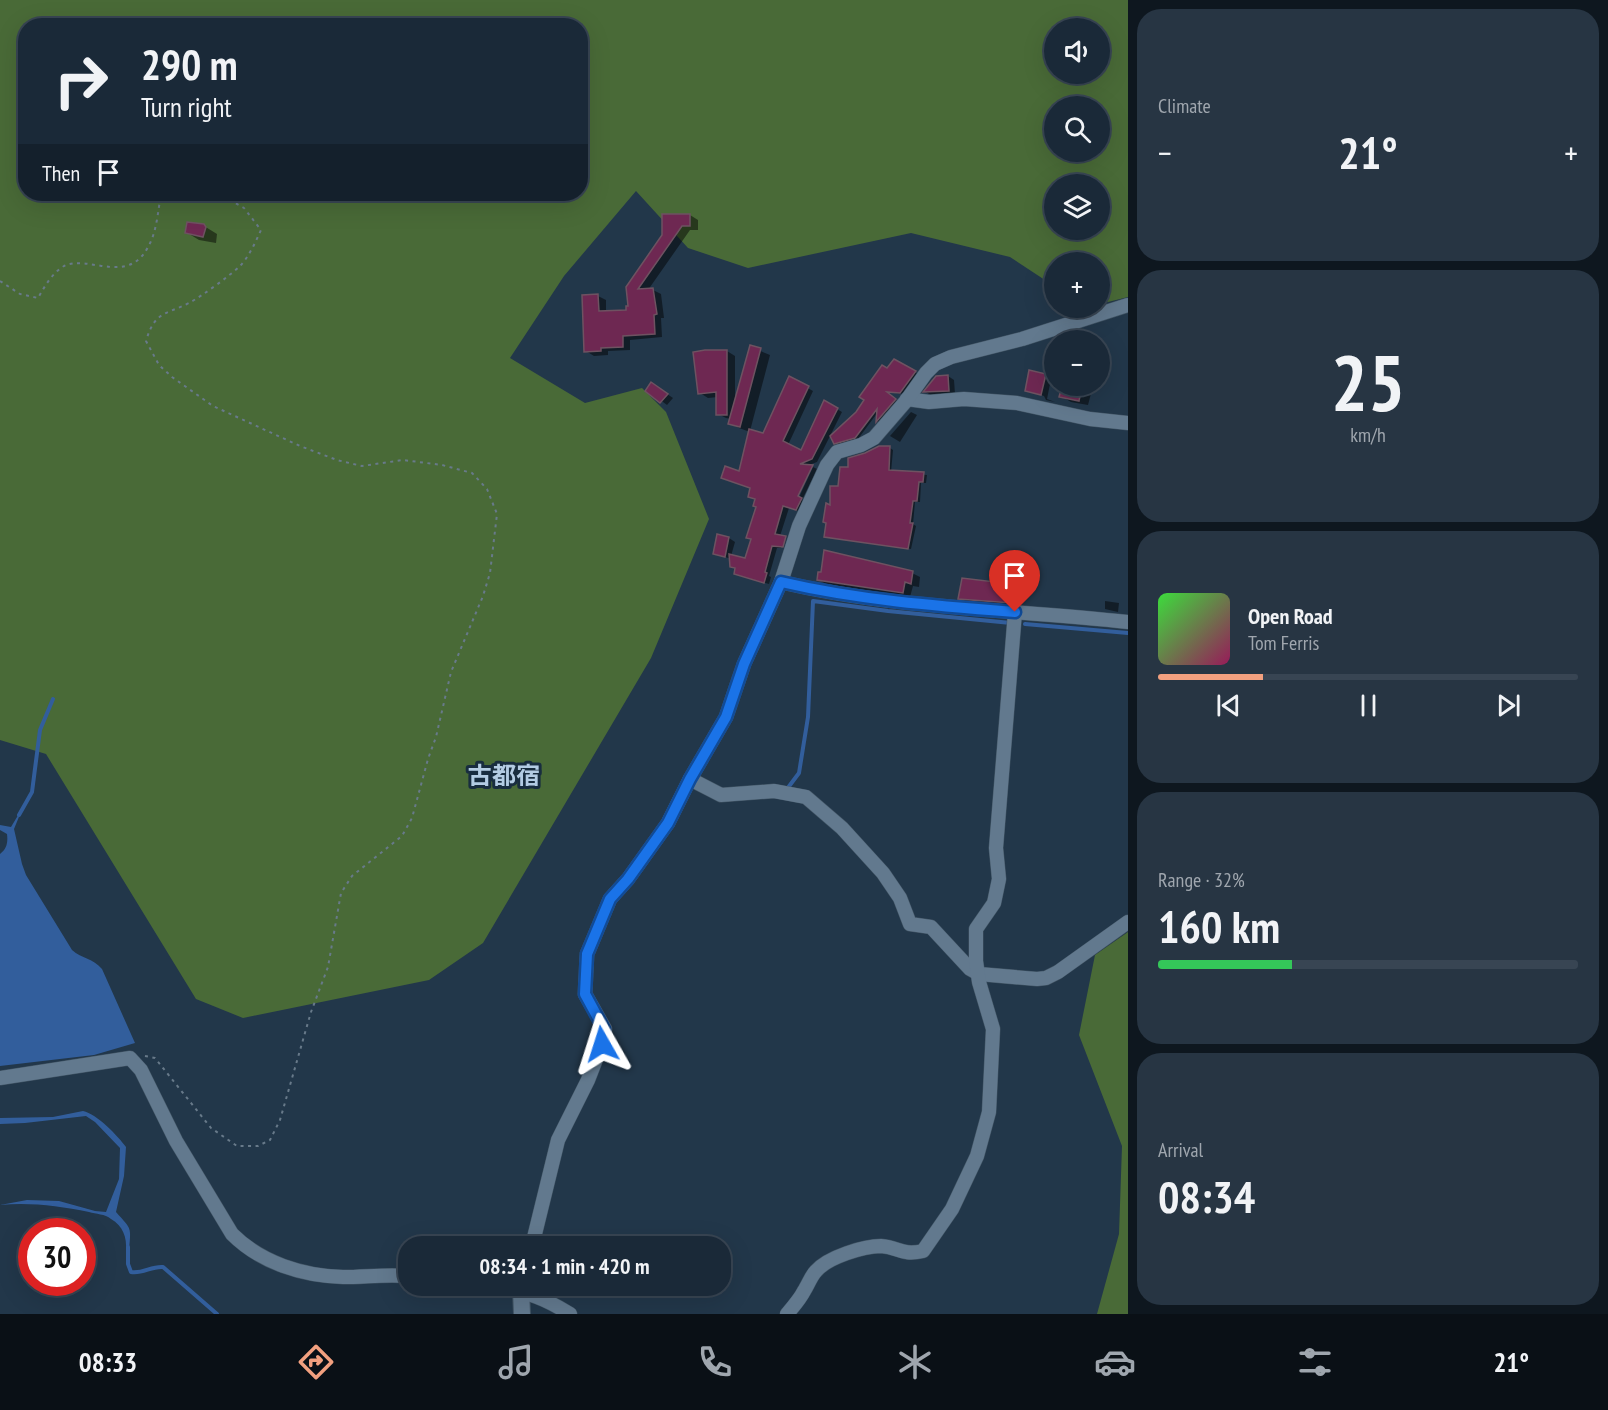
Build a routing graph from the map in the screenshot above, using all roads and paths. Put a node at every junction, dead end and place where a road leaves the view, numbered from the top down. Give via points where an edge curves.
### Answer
1 (160, 201) edge
2 (232, 201) edge
3 (0, 281) edge
4 (1128, 305) edge
5 (907, 399) junction
6 (1128, 423) edge
7 (781, 582) junction
8 (1015, 612) junction
9 (1128, 622) edge
10 (690, 779) junction
11 (1128, 922) edge
12 (979, 974) junction
13 (130, 1058) junction
14 (0, 1078) edge
15 (534, 1236) edge
16 (398, 1275) edge
17 (522, 1296) edge
18 (539, 1296) edge
19 (522, 1314) edge
20 (570, 1314) edge
21 (787, 1314) edge

1 - 3 path via 148,249 128,265 66,265 51,277 38,298 20,294
2 - 13 path via 244,208 261,230 238,268 190,303 166,311 151,325 146,341 159,365 213,406 337,460 362,466 403,459 472,473 487,489 497,514 497,527 490,573 451,672 412,818 402,836 352,876 341,893 328,967 280,1120 270,1140 258,1146 237,1146 211,1128 155,1058
4 - 5 street via 951,357 935,364
5 - 6 street via 1017,403
5 - 7 street via 874,438 837,453 827,465 799,526
7 - 8 street via 836,594
7 - 10 street via 744,664 726,717
8 - 9 street
8 - 12 street via 996,848 999,879 994,903 976,929
10 - 12 street via 722,795 774,791 806,797 842,828 883,873 900,898 910,924 931,927
10 - 15 street via 668,823 610,899 587,954 585,994 604,1029 602,1044 558,1140
11 - 12 street via 1046,978
12 - 21 street via 993,1029 989,1112 976,1156 952,1209 923,1251 904,1253 886,1246 868,1246 821,1266
13 - 14 street
13 - 16 street via 141,1070 232,1234 242,1244 306,1274
17 - 19 street
18 - 20 street

